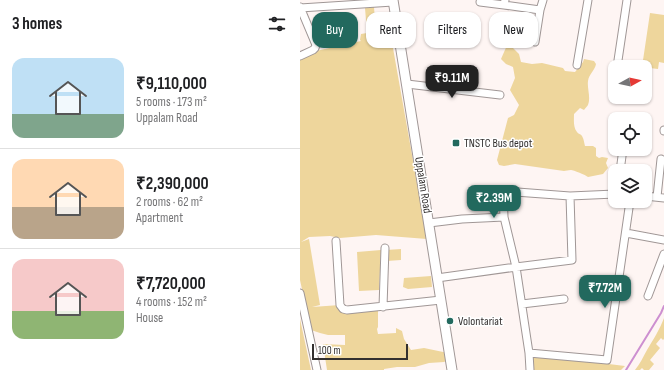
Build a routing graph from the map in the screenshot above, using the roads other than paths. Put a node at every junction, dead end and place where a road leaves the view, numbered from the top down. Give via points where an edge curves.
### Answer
1 (543, 0) edge
2 (588, 0) edge
3 (626, 0) edge
4 (393, 1) edge
5 (480, 2) dead end
6 (505, 3) edge
7 (300, 8) edge
8 (540, 10) junction
9 (538, 23) edge
10 (300, 56) edge
11 (618, 60) edge
12 (577, 65) dead end
13 (406, 84) junction
14 (500, 95) dead end
15 (661, 159) dead end
16 (608, 194) edge
17 (570, 196) junction
18 (660, 198) edge
19 (629, 208) edge
20 (504, 217) junction
21 (429, 222) junction
22 (626, 233) junction
23 (664, 240) edge
24 (336, 241) dead end
25 (385, 248) dead end
26 (664, 254) edge
27 (516, 267) junction
28 (438, 278) junction
29 (300, 293) edge
30 (648, 296) dead end
31 (564, 298) dead end
32 (441, 300) junction
33 (522, 304) junction
34 (383, 307) junction
35 (529, 353) junction
36 (317, 370) edge
37 (452, 370) edge
38 (530, 370) edge

1 - 8 street
2 - 12 street
3 - 11 street
4 - 7 street
4 - 13 main road, Uppalam Road
5 - 6 street
6 - 8 street
7 - 10 street via 316,48
8 - 9 street
13 - 14 street
13 - 21 main road, Uppalam Road
15 - 18 street
16 - 17 street
17 - 20 street via 503,191
17 - 27 street via 572,260
19 - 22 street
20 - 21 street
20 - 27 street
21 - 28 main road, Uppalam Road
22 - 23 street
22 - 35 street via 607,360
24 - 34 street via 342,308 347,310
25 - 34 street
26 - 30 street
27 - 28 street
27 - 33 street
28 - 32 main road, Uppalam Road
29 - 36 street
31 - 33 street
32 - 34 street
32 - 37 main road, Uppalam Road
33 - 35 street
35 - 38 street

